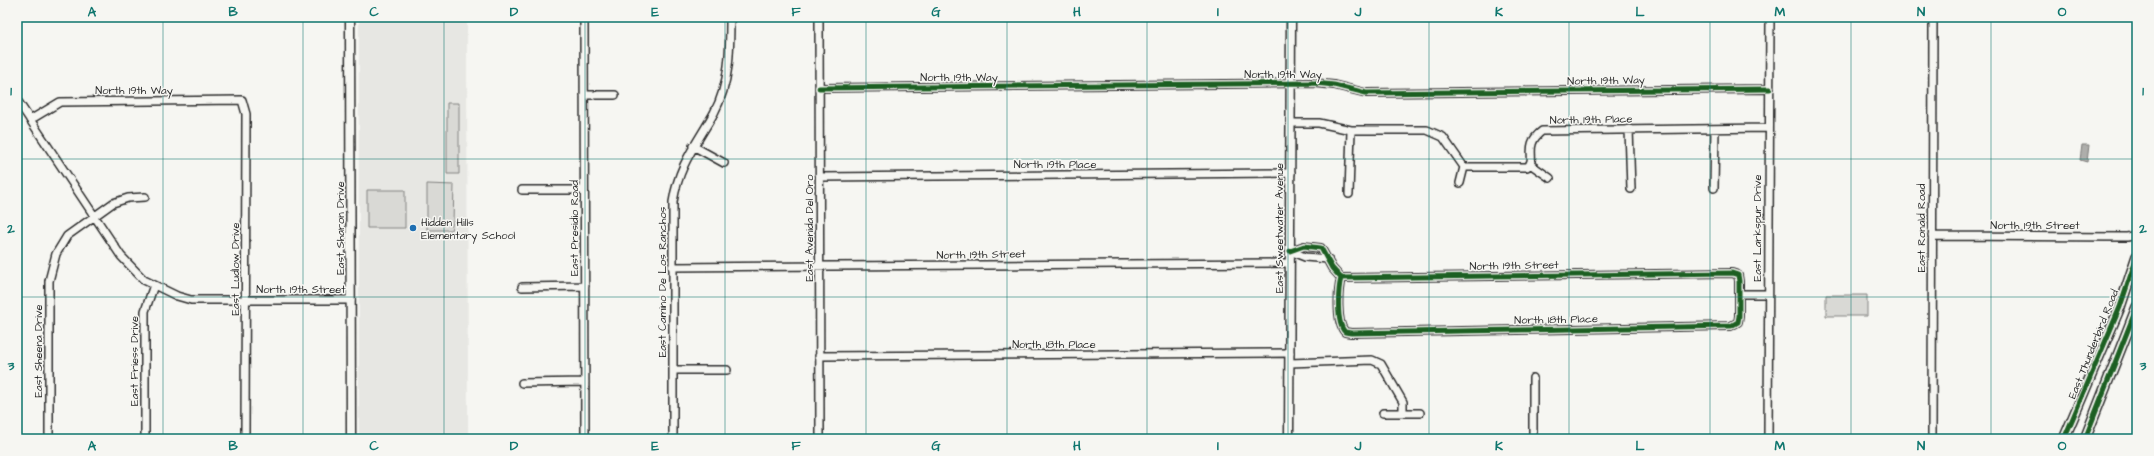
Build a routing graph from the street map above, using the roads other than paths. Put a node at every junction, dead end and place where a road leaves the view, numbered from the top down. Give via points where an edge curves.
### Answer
1 (350, 17) edge
2 (584, 17) edge
3 (730, 17) edge
4 (819, 17) edge
5 (1291, 17) edge
6 (1770, 17) edge
7 (1933, 17) edge
8 (1291, 84) junction
9 (819, 88) junction
10 (1770, 89) junction
11 (584, 95) junction
12 (615, 95) dead end
13 (17, 100) edge
14 (242, 100) joint
15 (30, 120) junction
16 (1291, 123) junction
17 (1769, 128) junction
18 (1629, 129) junction
19 (1715, 129) junction
20 (1351, 130) junction
21 (693, 146) junction
22 (724, 163) dead end
23 (1530, 164) junction
24 (1464, 168) junction
25 (1291, 173) junction
26 (820, 177) junction
27 (1550, 178) dead end
28 (1460, 183) dead end
29 (1714, 188) dead end
30 (1631, 189) dead end
31 (522, 190) dead end
32 (584, 190) junction
33 (1350, 194) dead end
34 (145, 197) dead end
35 (94, 216) junction
36 (2137, 235) edge
37 (1932, 236) junction
38 (1290, 251) junction
39 (2137, 256) edge
40 (1328, 259) junction
41 (1290, 263) junction
42 (820, 266) junction
43 (672, 267) junction
44 (1341, 278) junction
45 (154, 285) junction
46 (585, 286) junction
47 (522, 287) dead end
48 (1740, 294) junction
49 (1768, 294) junction
50 (351, 300) junction
51 (246, 301) junction
52 (2137, 307) edge
53 (1290, 353) junction
54 (819, 356) junction
55 (1290, 363) junction
56 (673, 370) junction
57 (726, 370) dead end
58 (1533, 378) dead end
59 (585, 382) junction
60 (522, 384) dead end
61 (1384, 413) dead end
62 (1403, 413) junction
63 (1420, 413) dead end
64 (49, 439) edge
65 (145, 439) edge
66 (246, 439) edge
67 (351, 439) edge
68 (585, 439) edge
69 (673, 439) edge
70 (820, 439) edge
71 (1289, 439) edge
72 (1533, 439) edge
73 (1768, 439) edge
74 (1932, 439) edge
75 (2064, 439) edge
76 (2085, 439) edge

1 - 50 street, East Sharon Drive
2 - 11 street, East Presidio Road
3 - 21 street, East Camino De Los Ranchos via 730,57 726,77 714,112
4 - 9 street, East Avenida Del Oro
5 - 8 street, East Sweetwater Avenue
6 - 10 street, East Larkspur Drive
7 - 37 street, East Ronald Road
8 - 9 street, North 19th Way
8 - 10 street, North 19th Way via 1334,85 1366,93
8 - 16 street, East Sweetwater Avenue
9 - 26 street, East Avenida Del Oro
10 - 17 street, East Larkspur Drive
11 - 12 street
11 - 32 street, East Presidio Road
13 - 15 street
14 - 15 street, North 19th Way via 60,102
14 - 51 street, East Ludlow Drive via 246,114
15 - 35 street
16 - 20 street via 1319,123
16 - 25 street, East Sweetwater Avenue
17 - 19 street, North 19th Place
17 - 49 street, East Larkspur Drive
18 - 19 street, North 19th Place
18 - 23 street, North 19th Place via 1542,131 1534,137 1530,145
18 - 30 street
19 - 29 street
20 - 24 street via 1427,130 1443,137
20 - 33 street
21 - 22 street
21 - 43 street, East Camino De Los Ranchos via 676,187 672,210
23 - 24 street via 1527,167
23 - 27 street
24 - 28 street
25 - 26 street, North 19th Place
25 - 38 street, East Sweetwater Avenue
26 - 42 street, East Avenida Del Oro
31 - 32 street
32 - 46 street, East Presidio Road
34 - 35 street via 128,198 113,203
35 - 45 street, North 19th Street via 121,256 144,280
35 - 64 street, East Sheena Drive via 67,236 52,263 49,280
36 - 37 street, North 19th Street
37 - 74 street, East Ronald Road
38 - 40 street via 1304,257
38 - 40 street via 1304,246 1315,246 1321,248
38 - 41 street, East Sweetwater Avenue
39 - 75 main road, East Thunderbird Road via 2120,307
40 - 44 street
41 - 42 street, North 19th Street
41 - 53 street, East Sweetwater Avenue
42 - 43 street, North 19th Street
42 - 54 street, East Avenida Del Oro
43 - 56 street, East Camino De Los Ranchos
44 - 48 street, North 19th Street via 1732,273 1738,276
44 - 48 street, North 18th Place via 1339,317 1345,332 1731,326 1738,322 1740,316
45 - 51 street, North 19th Street via 191,300
45 - 65 street, East Friess Drive via 145,311
46 - 47 street
46 - 59 street, East Presidio Road
48 - 49 street
49 - 73 street, East Larkspur Drive
50 - 51 street, North 19th Street
50 - 67 street, East Sharon Drive
51 - 66 street, East Ludlow Drive
52 - 76 main road
53 - 54 street, North 18th Place
53 - 55 street, East Sweetwater Avenue
54 - 70 street, East Avenida Del Oro
55 - 62 street via 1372,360 1381,364 1402,402
55 - 71 street, East Sweetwater Avenue
56 - 57 street
56 - 69 street, East Camino De Los Ranchos
58 - 72 street
59 - 60 street
59 - 68 street, East Presidio Road
61 - 62 street
62 - 63 street

